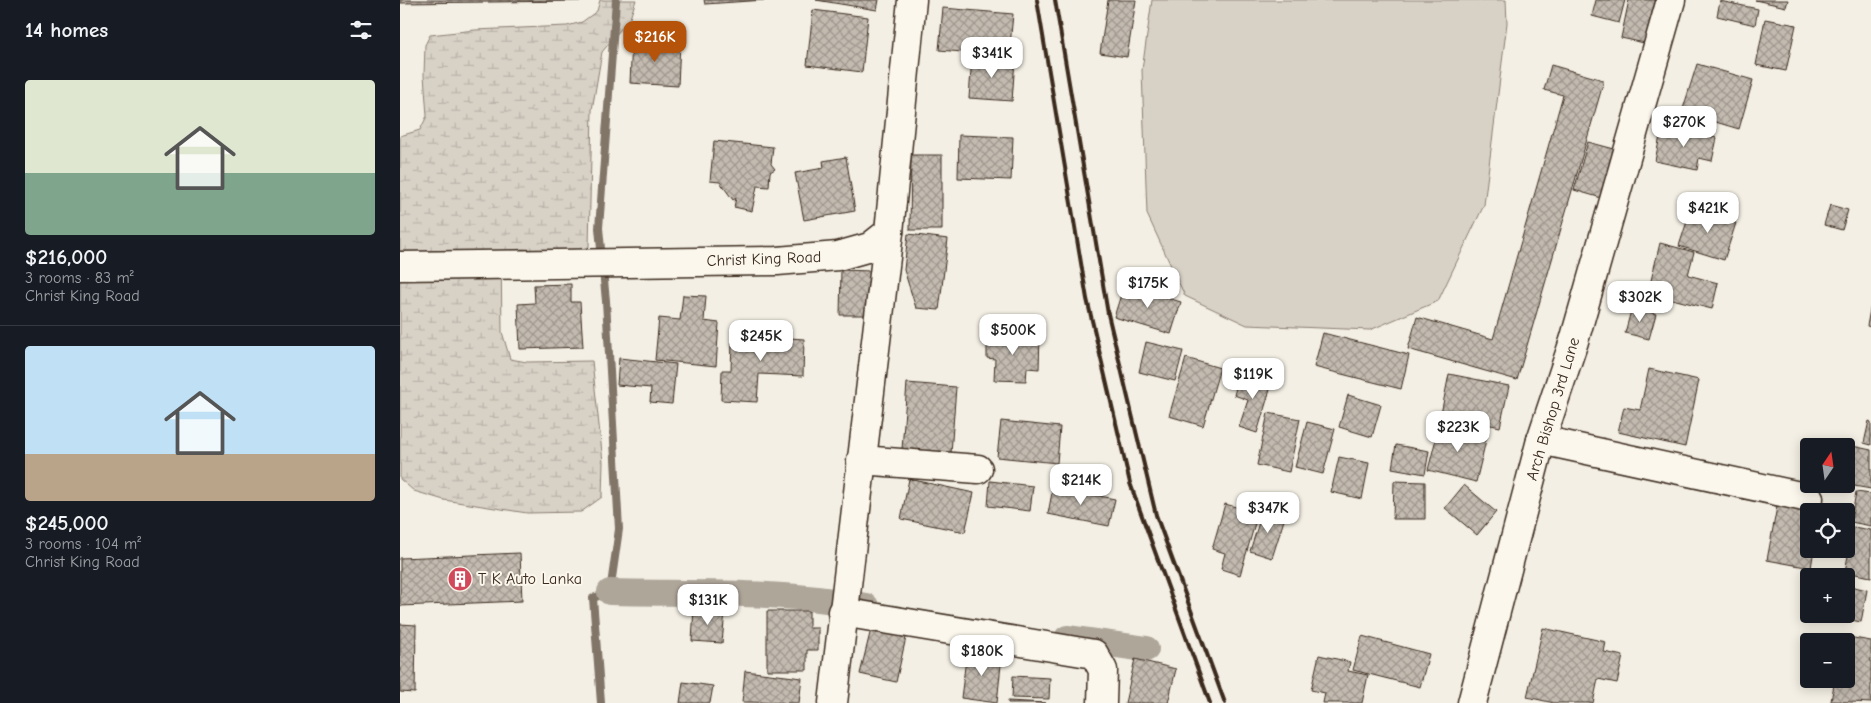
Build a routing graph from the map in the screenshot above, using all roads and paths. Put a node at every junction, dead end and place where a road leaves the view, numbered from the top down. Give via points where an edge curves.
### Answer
1 (912, 0) edge
2 (1672, 0) edge
3 (889, 232) junction
4 (400, 266) edge
5 (1541, 440) junction
6 (861, 460) junction
7 (978, 469) dead end
8 (1809, 498) dead end
9 (842, 612) junction
10 (833, 703) edge
11 (1102, 703) edge
12 (1472, 703) edge

1 - 3 street
2 - 5 street, Arch Bishop 3rd Lane via 1574,341
3 - 4 street, Christ King Road via 870,248 838,256 777,261
3 - 6 street
5 - 8 street
5 - 12 street, Arch Bishop 3rd Lane
6 - 7 street
6 - 9 street
9 - 10 street
9 - 11 street via 1094,654 1103,670

